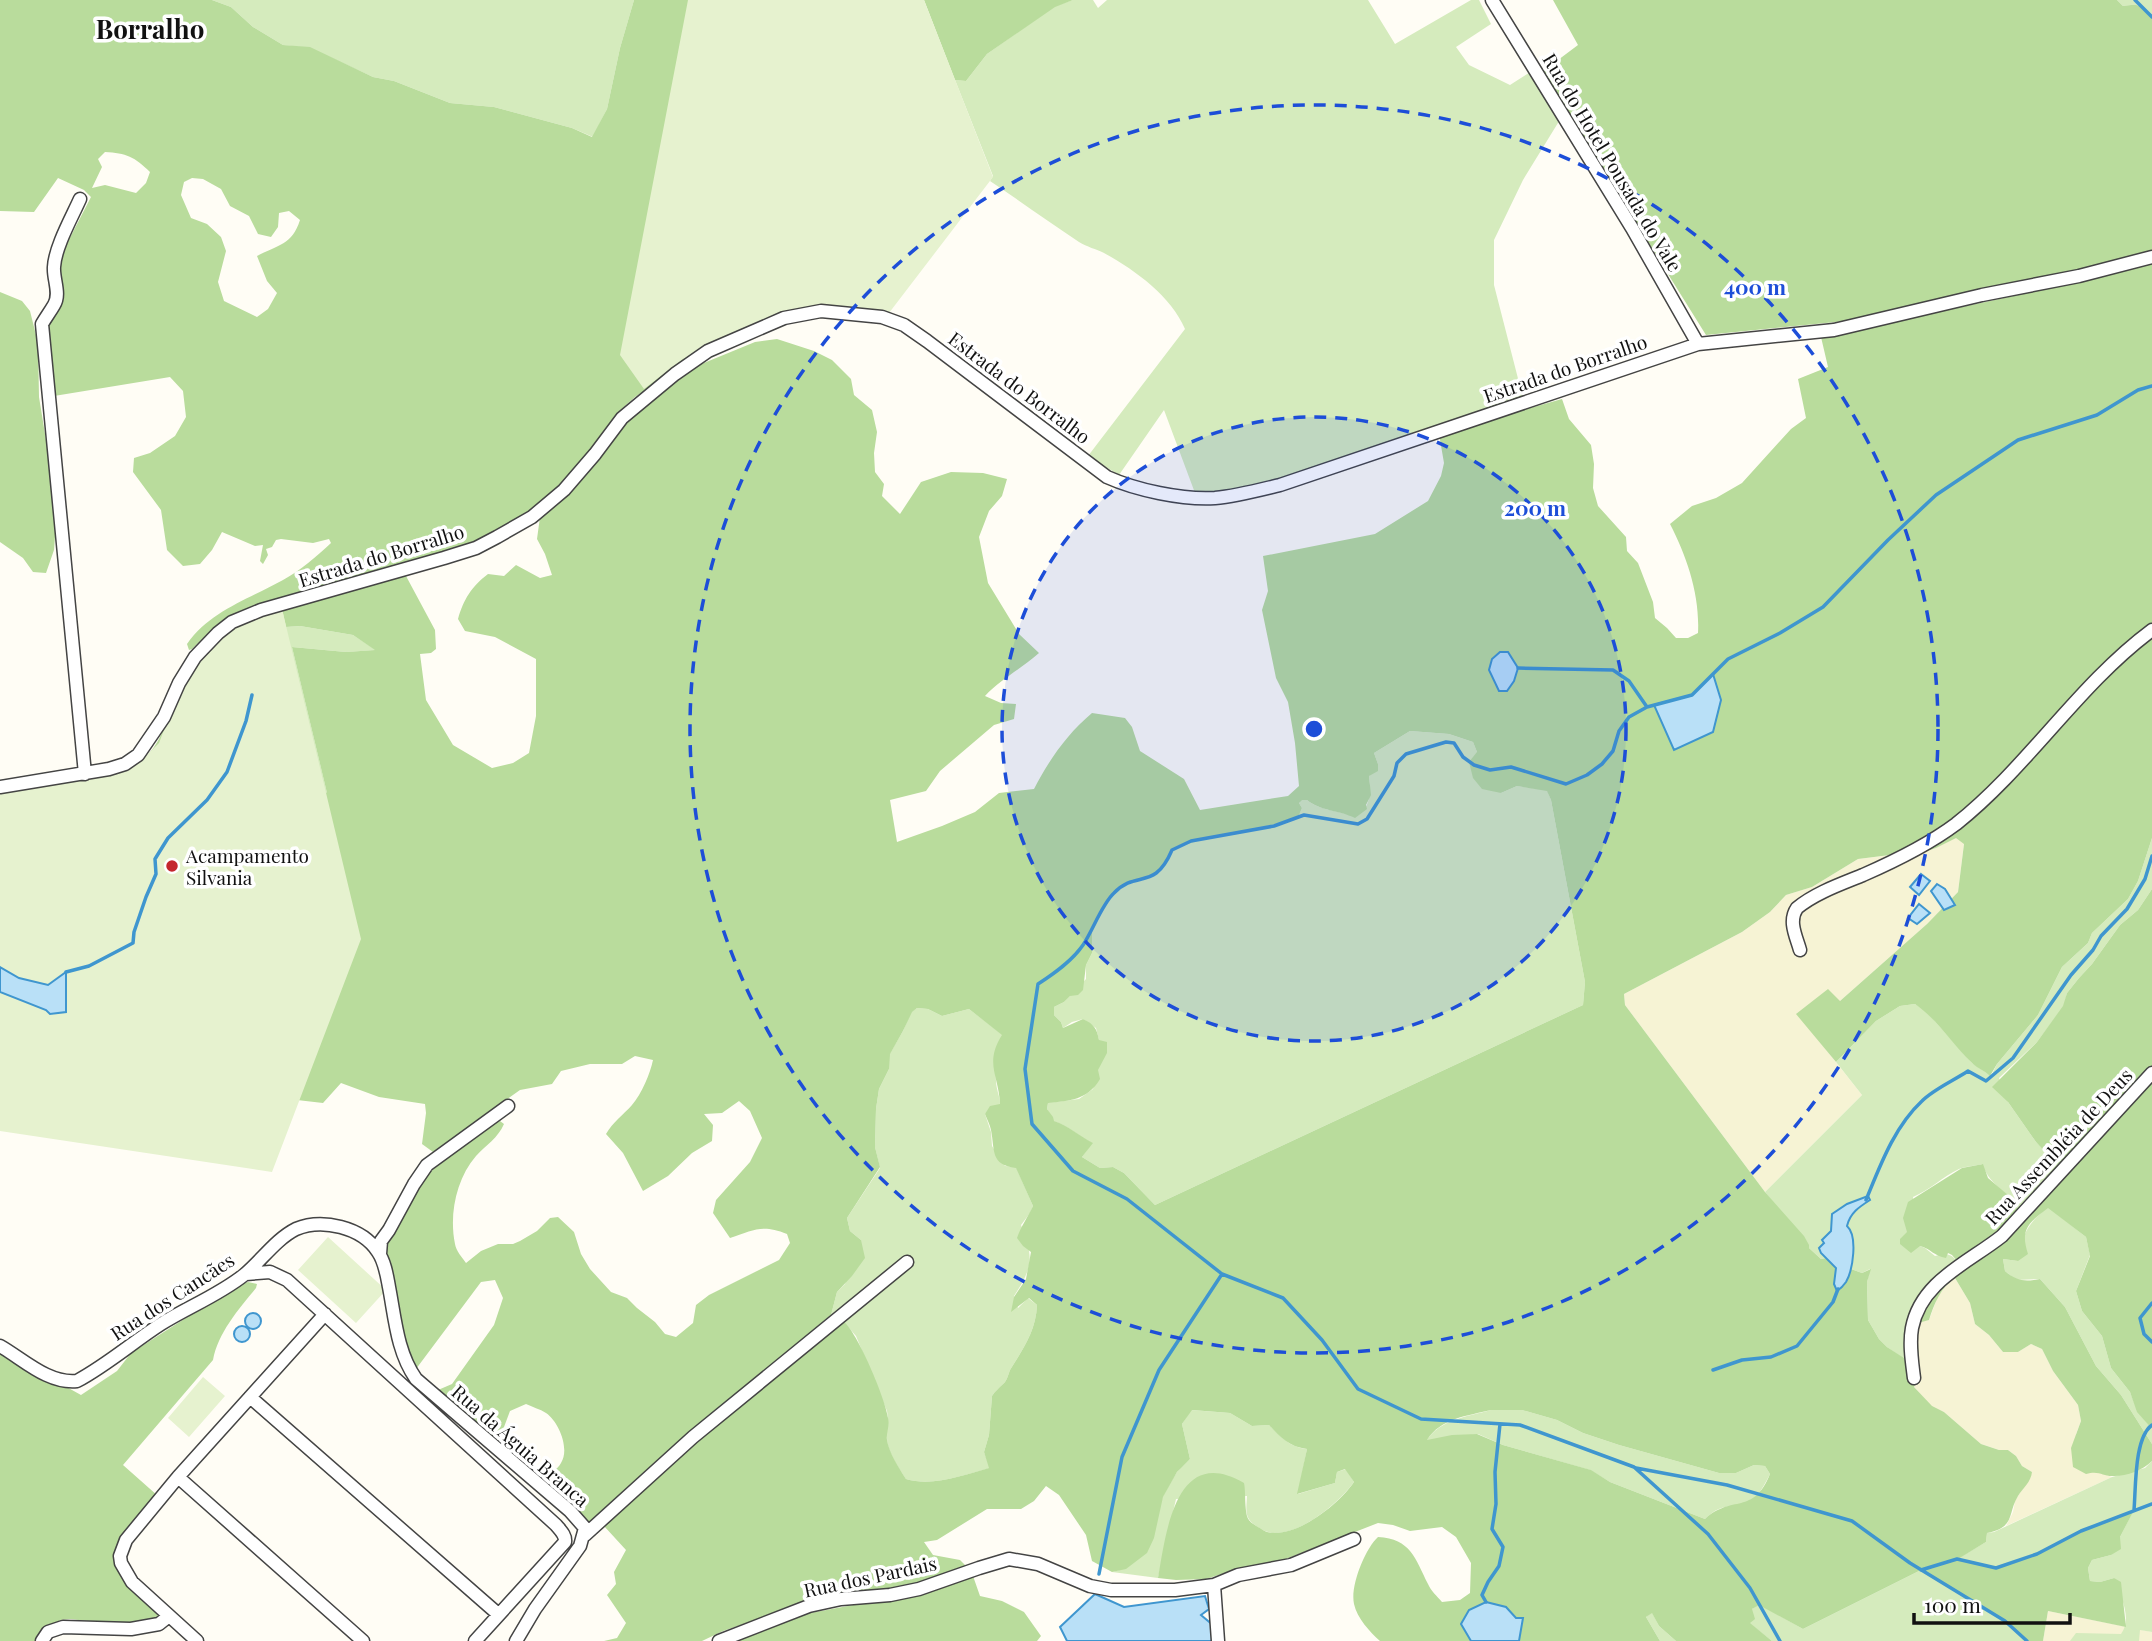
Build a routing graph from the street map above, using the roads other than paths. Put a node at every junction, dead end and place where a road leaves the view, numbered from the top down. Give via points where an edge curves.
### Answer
1 (1492, 0) edge
2 (80, 199) dead end
3 (2152, 257) edge
4 (1698, 344) junction
5 (2152, 630) edge
6 (85, 774) junction
7 (0, 787) edge
8 (1800, 950) dead end
9 (2152, 1073) edge
10 (508, 1106) dead end
11 (380, 1254) junction
12 (908, 1262) dead end
13 (246, 1274) junction
14 (325, 1314) junction
15 (0, 1346) edge
16 (1914, 1378) dead end
17 (250, 1398) junction
18 (178, 1477) junction
19 (585, 1535) junction
20 (1354, 1539) dead end
21 (1214, 1585) junction
22 (498, 1614) junction
23 (169, 1616) junction
24 (41, 1641) edge
25 (197, 1641) edge
26 (363, 1641) edge
27 (475, 1641) edge
28 (516, 1641) edge
29 (719, 1641) edge
30 (1218, 1641) edge

1 - 4 street, Rua do Hotel Pousada do Vale
2 - 6 street via 54,265 55,304 42,324
3 - 4 street, Estrada do Borralho via 1834,330
4 - 6 street, Estrada do Borralho via 1280,485 1211,498 1130,487 1107,477 904,325 882,317 821,311 784,318 708,351 675,373 622,418 564,490 533,517 497,537 476,548 232,622 195,657 138,755 125,764
5 - 8 street via 2097,678 2037,746 1952,827 1797,908 1792,922
6 - 7 street, Estrada do Borralho
9 - 16 street, Rua Assembléia de Deus via 2002,1236 1929,1290 1912,1328
10 - 11 street via 423,1170 381,1241
11 - 13 street, Rua dos Cancães via 368,1241 336,1225 309,1226 291,1233
11 - 19 street, Rua da Águia Branca via 405,1361 416,1378 570,1511 585,1528
12 - 19 street via 693,1437
13 - 14 street via 278,1275
13 - 15 street, Rua dos Cancães via 77,1381 46,1374
14 - 17 street
14 - 22 street via 563,1533 565,1542
17 - 18 street
17 - 22 street
18 - 23 street via 126,1540 120,1556 132,1582
18 - 26 street
19 - 28 street, Rua da Águia Branca
20 - 21 street, Rua dos Pardais via 1291,1565 1238,1575
21 - 29 street, Rua dos Pardais via 1111,1590 1038,1564 1009,1559 900,1593 809,1606
21 - 30 street
22 - 27 street
23 - 24 street via 159,1624 138,1628 63,1627 48,1632
23 - 25 street

